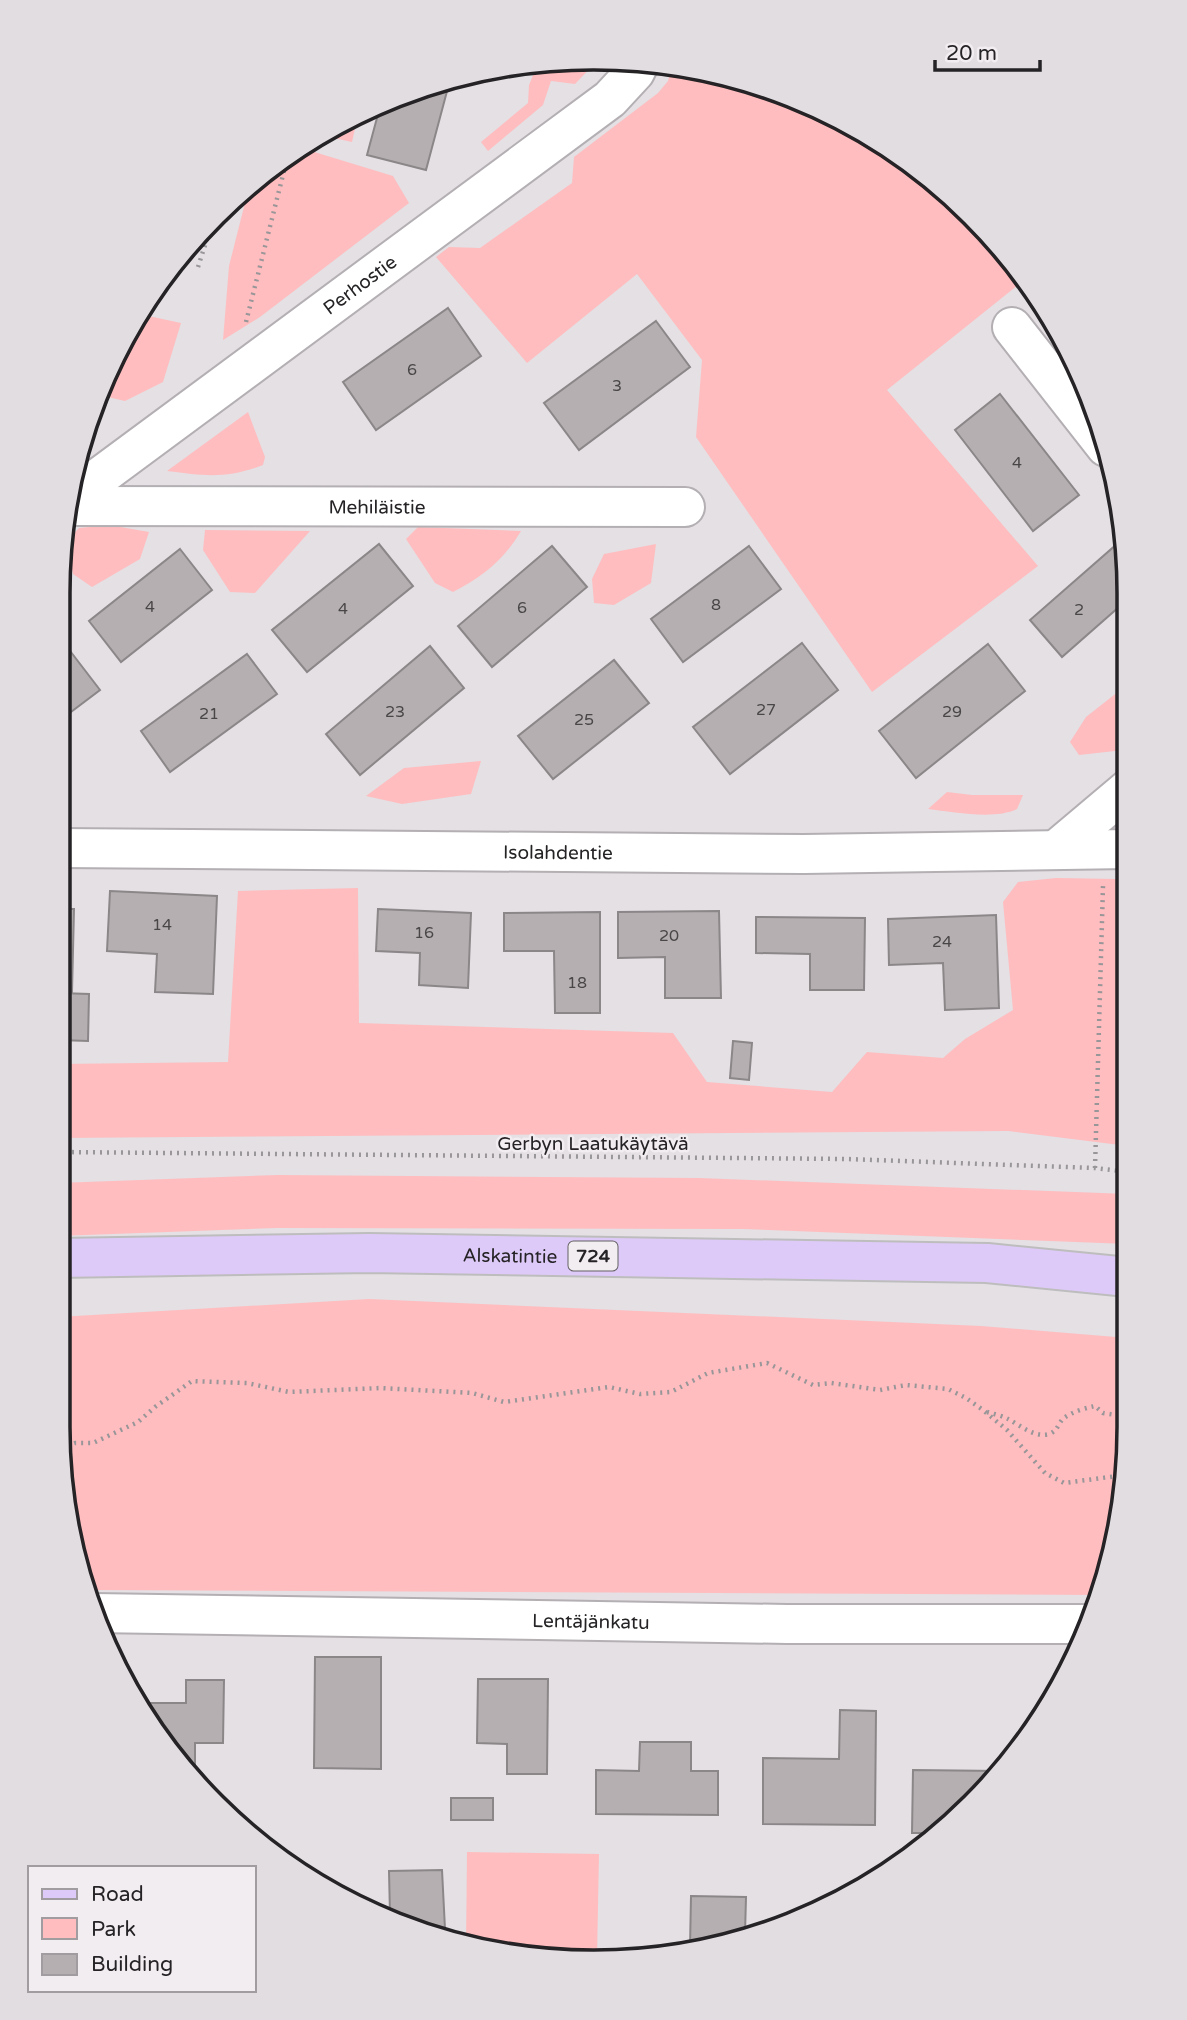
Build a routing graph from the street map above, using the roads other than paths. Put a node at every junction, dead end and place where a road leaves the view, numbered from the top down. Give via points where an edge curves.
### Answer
1 (635, 72) edge
2 (1012, 327) dead end
3 (1089, 425) edge
4 (80, 491) edge
5 (77, 506) edge
6 (685, 507) dead end
7 (1117, 798) edge
8 (70, 848) edge
9 (1058, 848) junction
10 (1116, 848) edge
11 (70, 1258) edge
12 (1117, 1276) edge
13 (105, 1613) edge
14 (1078, 1624) edge

1 - 4 street, Perhostie via 610,99
2 - 3 street
5 - 6 street, Mehiläistie
7 - 9 street
8 - 9 street, Isolahdentie via 804,854
9 - 10 street, Isolahdentie
11 - 12 main road, Alskatintie / 724 via 369,1252 960,1262
13 - 14 street, Lentäjänkatu

